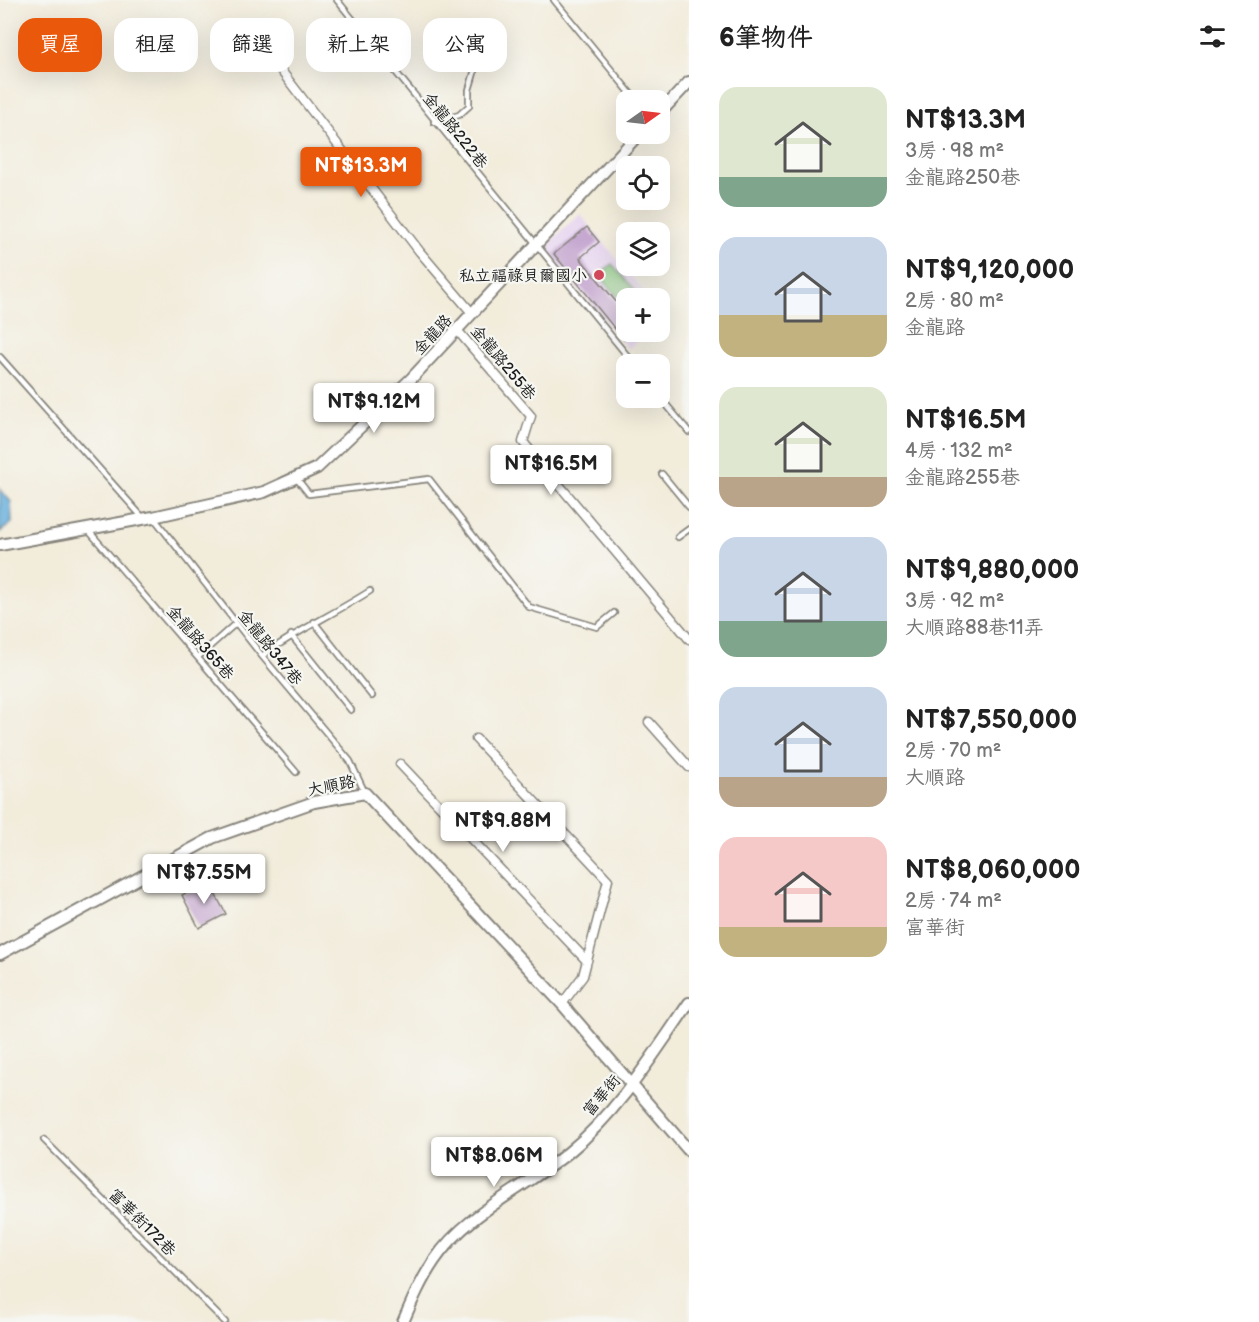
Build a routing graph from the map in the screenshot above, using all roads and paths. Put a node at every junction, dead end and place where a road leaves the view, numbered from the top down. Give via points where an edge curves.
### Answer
1 (337, 0) edge
2 (554, 0) edge
3 (282, 72) edge
4 (474, 73) dead end
5 (689, 82) edge
6 (628, 90) edge
7 (670, 102) edge
8 (435, 122) junction
9 (630, 144) edge
10 (535, 245) junction
11 (472, 313) junction
12 (457, 330) junction
13 (626, 354) edge
14 (0, 357) edge
15 (669, 408) edge
16 (689, 432) edge
17 (662, 474) dead end
18 (297, 479) junction
19 (689, 507) edge
20 (149, 518) junction
21 (87, 529) junction
22 (689, 529) edge
23 (678, 537) dead end
24 (0, 544) edge
25 (370, 591) dead end
26 (614, 613) dead end
27 (314, 622) junction
28 (236, 623) junction
29 (291, 635) junction
30 (689, 639) edge
31 (199, 656) junction
32 (262, 656) junction
33 (372, 696) dead end
34 (351, 710) dead end
35 (649, 722) dead end
36 (476, 739) dead end
37 (400, 764) dead end
38 (689, 767) edge
39 (296, 772) dead end
40 (365, 794) junction
41 (0, 954) edge
42 (587, 961) junction
43 (689, 1003) edge
44 (562, 1004) junction
45 (629, 1084) junction
46 (44, 1140) dead end
47 (689, 1151) edge
48 (225, 1322) edge
49 (403, 1322) edge

1 - 8 lane, 金龍路222巷
2 - 6 lane
3 - 11 street via 420,252
4 - 8 lane via 469,106 459,115
5 - 7 street
8 - 10 lane, 金龍路222巷
9 - 10 street, 金龍路
10 - 11 street, 金龍路
10 - 13 lane, 金龍路222巷
11 - 12 street, 金龍路
12 - 18 street, 金龍路 via 328,459
12 - 30 street, 金龍路255巷 via 531,416 523,442
14 - 20 lane, 金龍路347巷
15 - 16 lane
17 - 19 lane
18 - 20 street, 金龍路 via 264,492
18 - 26 lane via 309,494 429,479 529,606 597,627
20 - 21 street, 金龍路
20 - 28 lane, 金龍路347巷
21 - 24 street, 金龍路
21 - 31 lane, 金龍路365巷
22 - 23 lane
25 - 27 lane
27 - 29 lane
27 - 33 lane
28 - 31 lane
28 - 32 lane, 金龍路347巷
29 - 32 lane
29 - 34 lane
31 - 39 lane, 金龍路365巷
32 - 40 lane, 金龍路347巷 via 350,761
35 - 38 street
36 - 42 street via 608,880
37 - 42 street
40 - 41 street, 大順路 via 314,802 212,838
40 - 44 street, 大順路
42 - 44 street via 583,976
43 - 45 street, 富華街 via 648,1064
44 - 45 street, 大順路
45 - 47 street, 大順路
45 - 49 street, 富華街 via 569,1152 499,1201 442,1250 419,1286
46 - 48 lane, 富華街172巷

